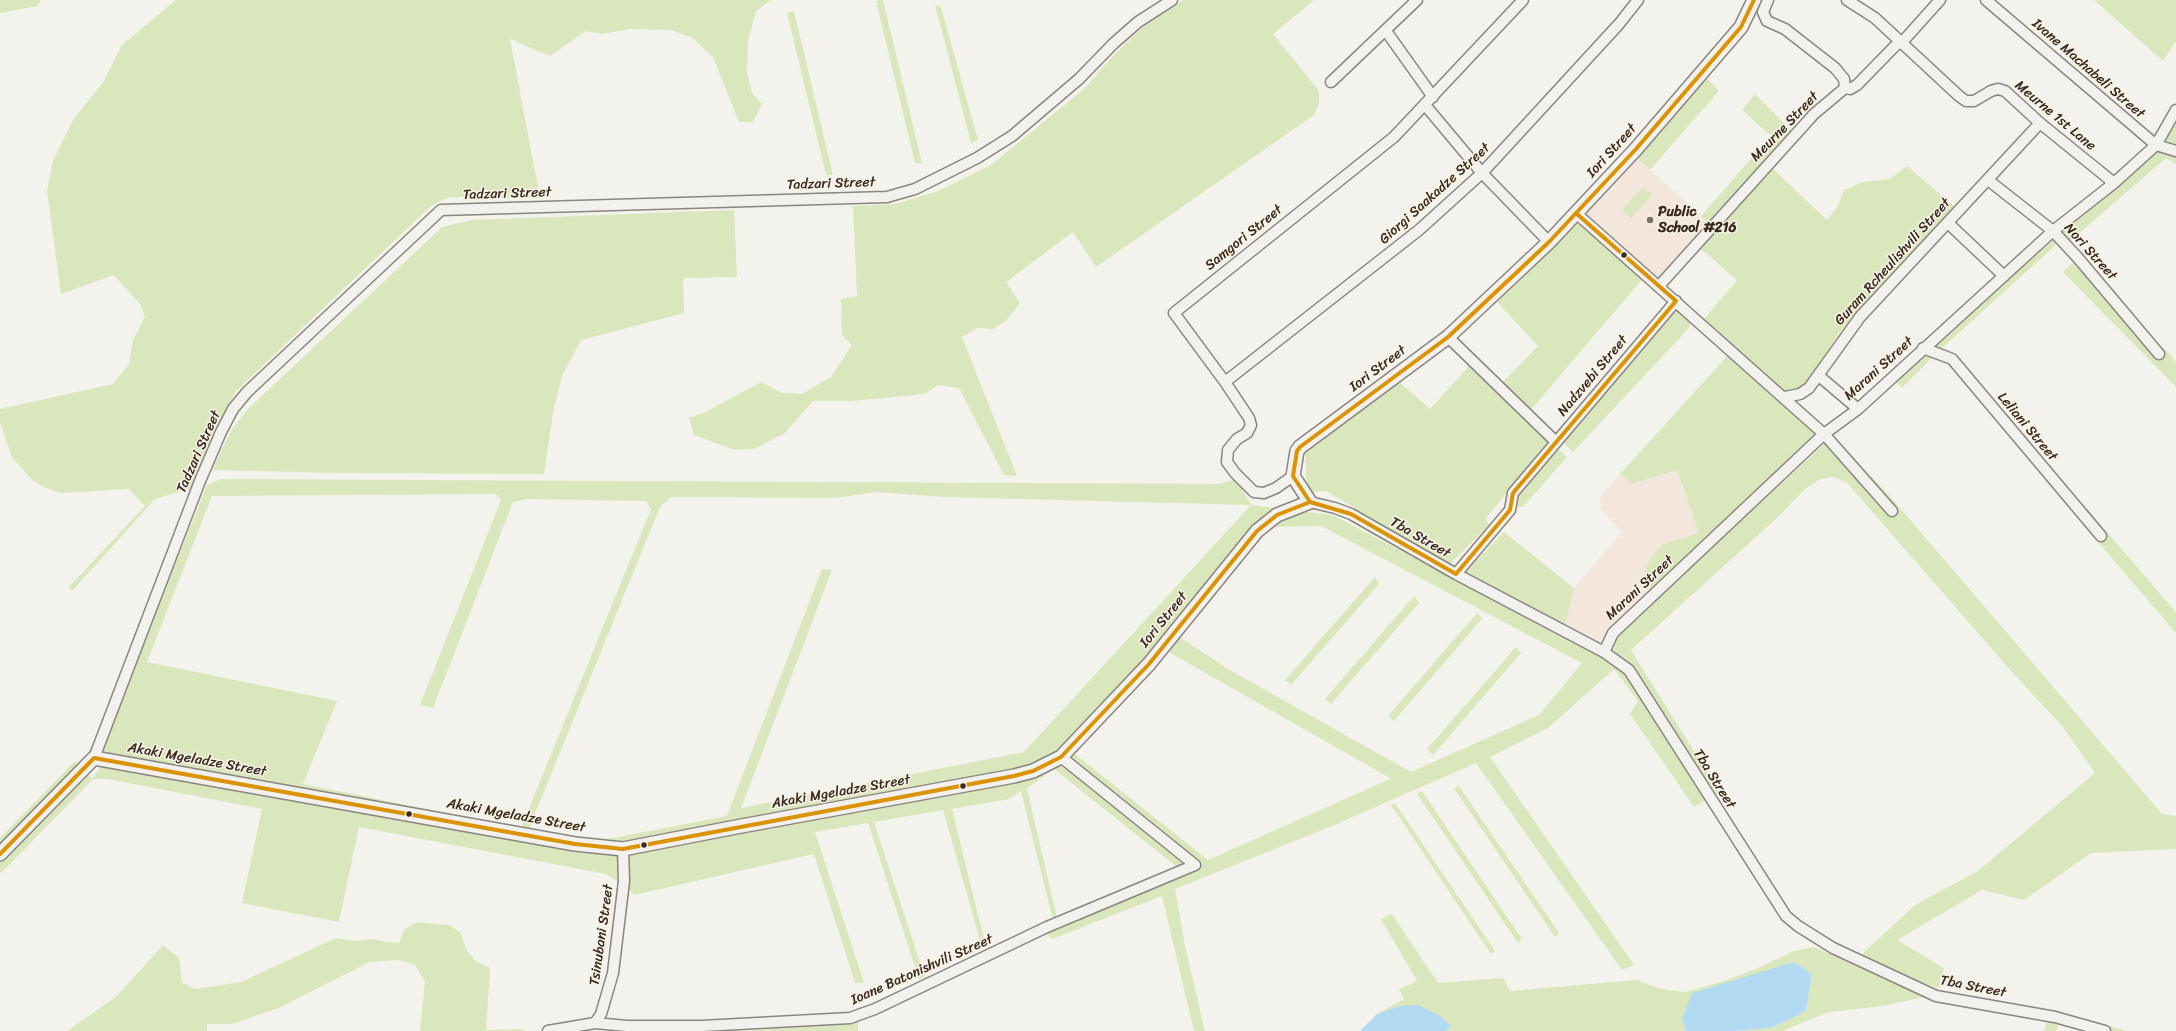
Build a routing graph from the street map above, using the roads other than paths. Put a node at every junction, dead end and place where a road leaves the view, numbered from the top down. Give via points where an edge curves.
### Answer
1 (1172, 0) edge
2 (1418, 0) edge
3 (1523, 0) edge
4 (1638, 0) edge
5 (1754, 0) edge
6 (1768, 0) edge
7 (1848, 0) edge
8 (1940, 0) edge
9 (1986, 0) edge
10 (1386, 31) junction
11 (1901, 42) junction
12 (1331, 82) dead end
13 (1845, 88) junction
14 (1433, 97) junction
15 (1425, 105) junction
16 (2176, 110) edge
17 (2040, 123) junction
18 (2156, 145) junction
19 (2176, 151) edge
20 (1482, 173) junction
21 (1988, 180) junction
22 (2114, 183) junction
23 (1577, 214) junction
24 (1948, 223) junction
25 (2053, 231) junction
26 (1549, 242) junction
27 (2004, 276) junction
28 (1659, 286) junction
29 (1676, 301) junction
30 (1448, 337) junction
31 (1923, 348) junction
32 (2159, 354) dead end
33 (1819, 376) junction
34 (1225, 382) junction
35 (1785, 397) junction
36 (1858, 409) junction
37 (1824, 434) junction
38 (1556, 442) junction
39 (1292, 476) junction
40 (1310, 502) junction
41 (1892, 511) dead end
42 (2101, 536) dead end
43 (1456, 574) junction
44 (1604, 652) junction
45 (1061, 757) junction
46 (94, 758) junction
47 (623, 849) junction
48 (0, 854) edge
49 (595, 1023) junction
50 (548, 1031) edge
51 (2106, 1031) edge

1 - 46 street, Tadzari Street via 1138,22 1079,79 1012,136 977,158 915,189 887,197 441,210 247,392 233,409 200,481
2 - 10 street
3 - 14 street, Samgori Street
4 - 20 street, Giorgi Saakadze Street
5 - 23 street, Iori Street via 1741,27
6 - 13 street via 1763,12 1767,21 1785,29 1835,68 1844,79
7 - 11 street via 1874,18
8 - 11 street, Meurne Street
9 - 18 street, Ivane Machabeli Street
10 - 12 street
10 - 14 street
11 - 13 street, Meurne Street via 1857,85 1850,89
11 - 17 street, Meurne 1st Lane via 1966,101 1974,101 1998,89 2005,91
13 - 28 street, Meurne Street via 1814,114
14 - 15 street, Samgori Street
15 - 20 street
15 - 34 street, Samgori Street via 1394,137 1174,313
16 - 18 street, Marani Street
17 - 21 street, Guram Rcheulishvili Street
17 - 22 street, Meurne 1st Lane
18 - 19 street, Ivane Machabeli Street
18 - 22 street, Marani Street
20 - 26 street
20 - 34 street, Giorgi Saakadze Street via 1401,244
21 - 24 street, Guram Rcheulishvili Street
21 - 25 street, Nori Street
22 - 25 street, Marani Street
23 - 26 street, Iori Street
23 - 28 street
24 - 27 street
24 - 33 street, Guram Rcheulishvili Street via 1860,317
25 - 27 street, Marani Street
25 - 32 street, Nori Street
26 - 30 street, Iori Street
27 - 31 street, Marani Street
28 - 29 street
29 - 35 street
29 - 38 street, Nadzvebi Street
30 - 38 street
30 - 39 street, Iori Street via 1305,442 1297,451
31 - 36 street, Marani Street
31 - 42 street, Leliani Street via 1952,359
33 - 35 street, Guram Rcheulishvili Street via 1800,394
33 - 36 street
34 - 39 street, Samgori Street via 1251,425 1247,433 1237,439 1228,450 1227,462 1254,492 1264,493 1276,488
35 - 37 street
36 - 37 street, Marani Street
37 - 41 street
37 - 44 street, Marani Street via 1613,633
38 - 43 street, Nadzvebi Street via 1513,493 1510,510
39 - 40 street
40 - 43 street, Tba Street via 1351,514
40 - 45 street, Iori Street via 1277,515 1258,531 1150,664
43 - 44 street, Tba Street
44 - 51 street, Tba Street via 1629,670 1786,916 1798,926 1833,948 1936,996 2055,1017
45 - 47 street, Akaki Mgeladze Street via 1033,771 1014,776
45 - 49 street, Ioane Batonishvili Street via 1195,865 1048,927 875,1009 850,1018 702,1026
46 - 47 street, Akaki Mgeladze Street via 575,844
46 - 48 street
47 - 49 street, Tsinubani Street via 624,881 613,973 601,1014
49 - 50 street

